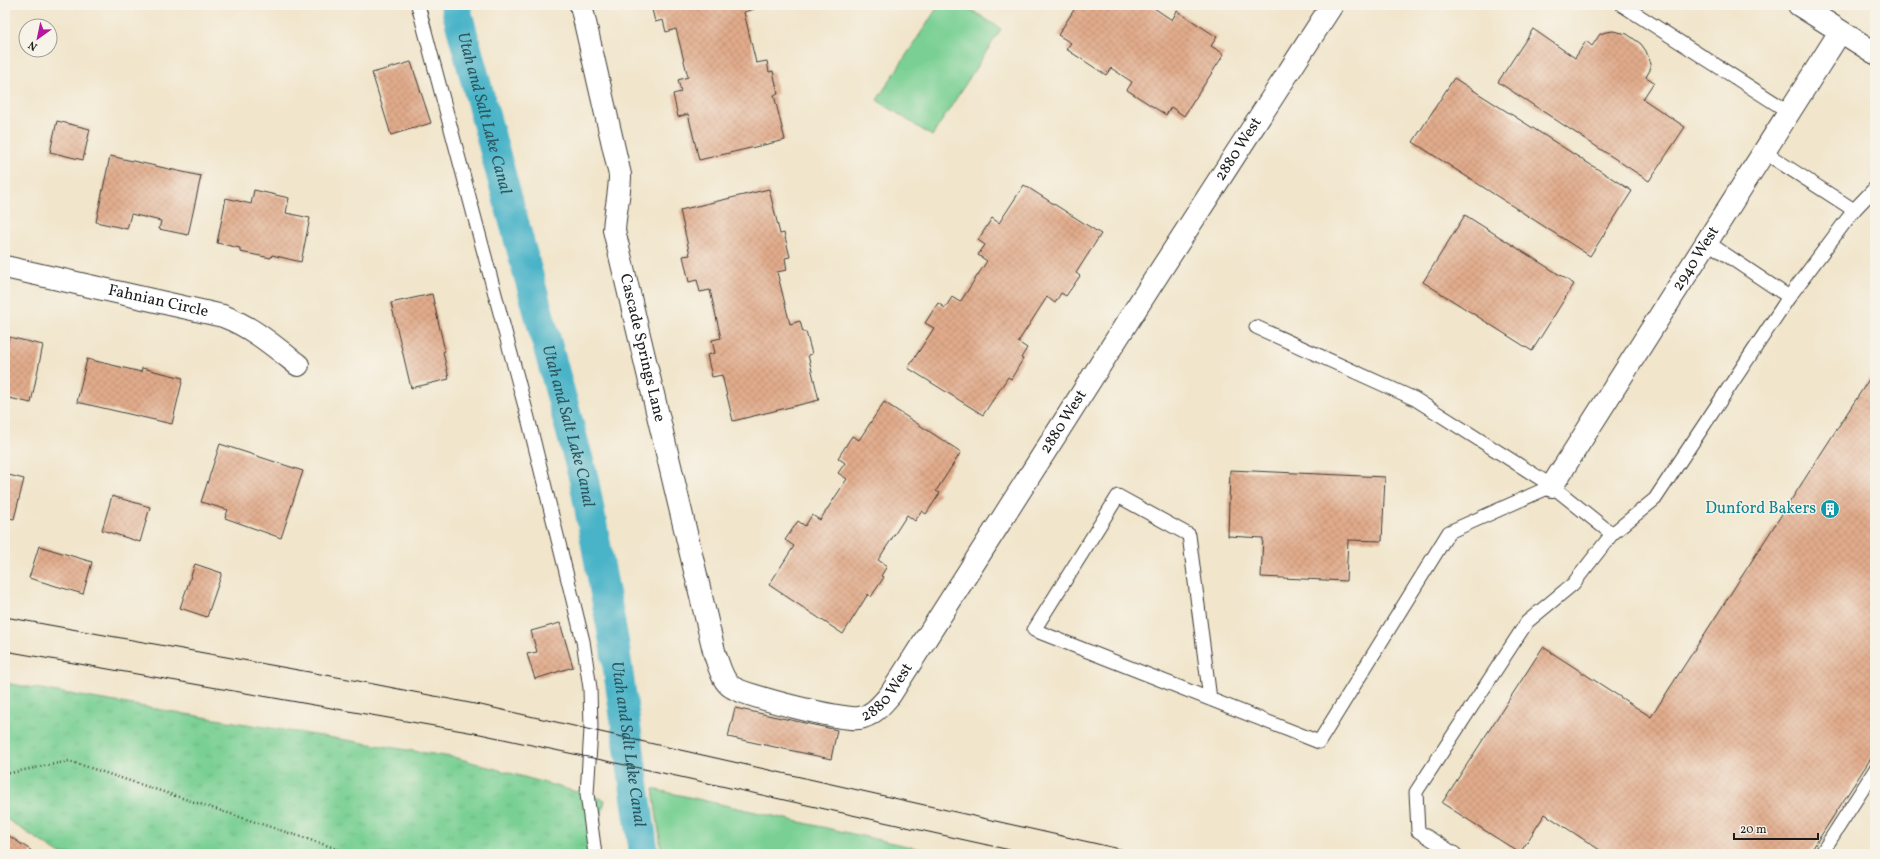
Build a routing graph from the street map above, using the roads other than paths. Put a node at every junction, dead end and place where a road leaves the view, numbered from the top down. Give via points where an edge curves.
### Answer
1 (418, 5) edge
2 (581, 5) edge
3 (1332, 5) edge
4 (1622, 5) edge
5 (1799, 5) edge
6 (1840, 32) junction
7 (1875, 53) edge
8 (1789, 112) junction
9 (1764, 152) junction
10 (1875, 188) edge
11 (1854, 210) junction
12 (1707, 242) junction
13 (5, 267) edge
14 (1789, 297) junction
15 (1256, 327) dead end
16 (298, 365) dead end
17 (1552, 486) junction
18 (1612, 534) junction
19 (730, 687) joint
20 (1210, 699) junction
21 (1875, 770) edge
22 (595, 854) edge
23 (1455, 854) edge
24 (1821, 854) edge

1 - 22 lane via 526,410 583,641 591,715 587,794
2 - 19 street, Cascade Springs Lane via 620,175 614,230 715,655
3 - 19 street, 2880 West via 890,695 877,710 860,718 839,716 748,695
4 - 8 lane
5 - 6 street
6 - 7 street
6 - 8 street, 2940 West
8 - 9 street, 2940 West
9 - 11 lane
9 - 12 street, 2940 West
10 - 11 lane
11 - 14 lane
12 - 14 lane
12 - 17 street, 2940 West
13 - 16 street, Fahnian Circle via 223,316 255,332
14 - 18 lane via 1655,499
15 - 17 lane via 1416,399
17 - 18 lane
17 - 20 lane via 1449,532 1319,742
18 - 23 lane via 1573,584 1527,622 1416,792 1418,831
20 - 20 lane via 1034,630 1118,496 1189,535
21 - 24 lane

